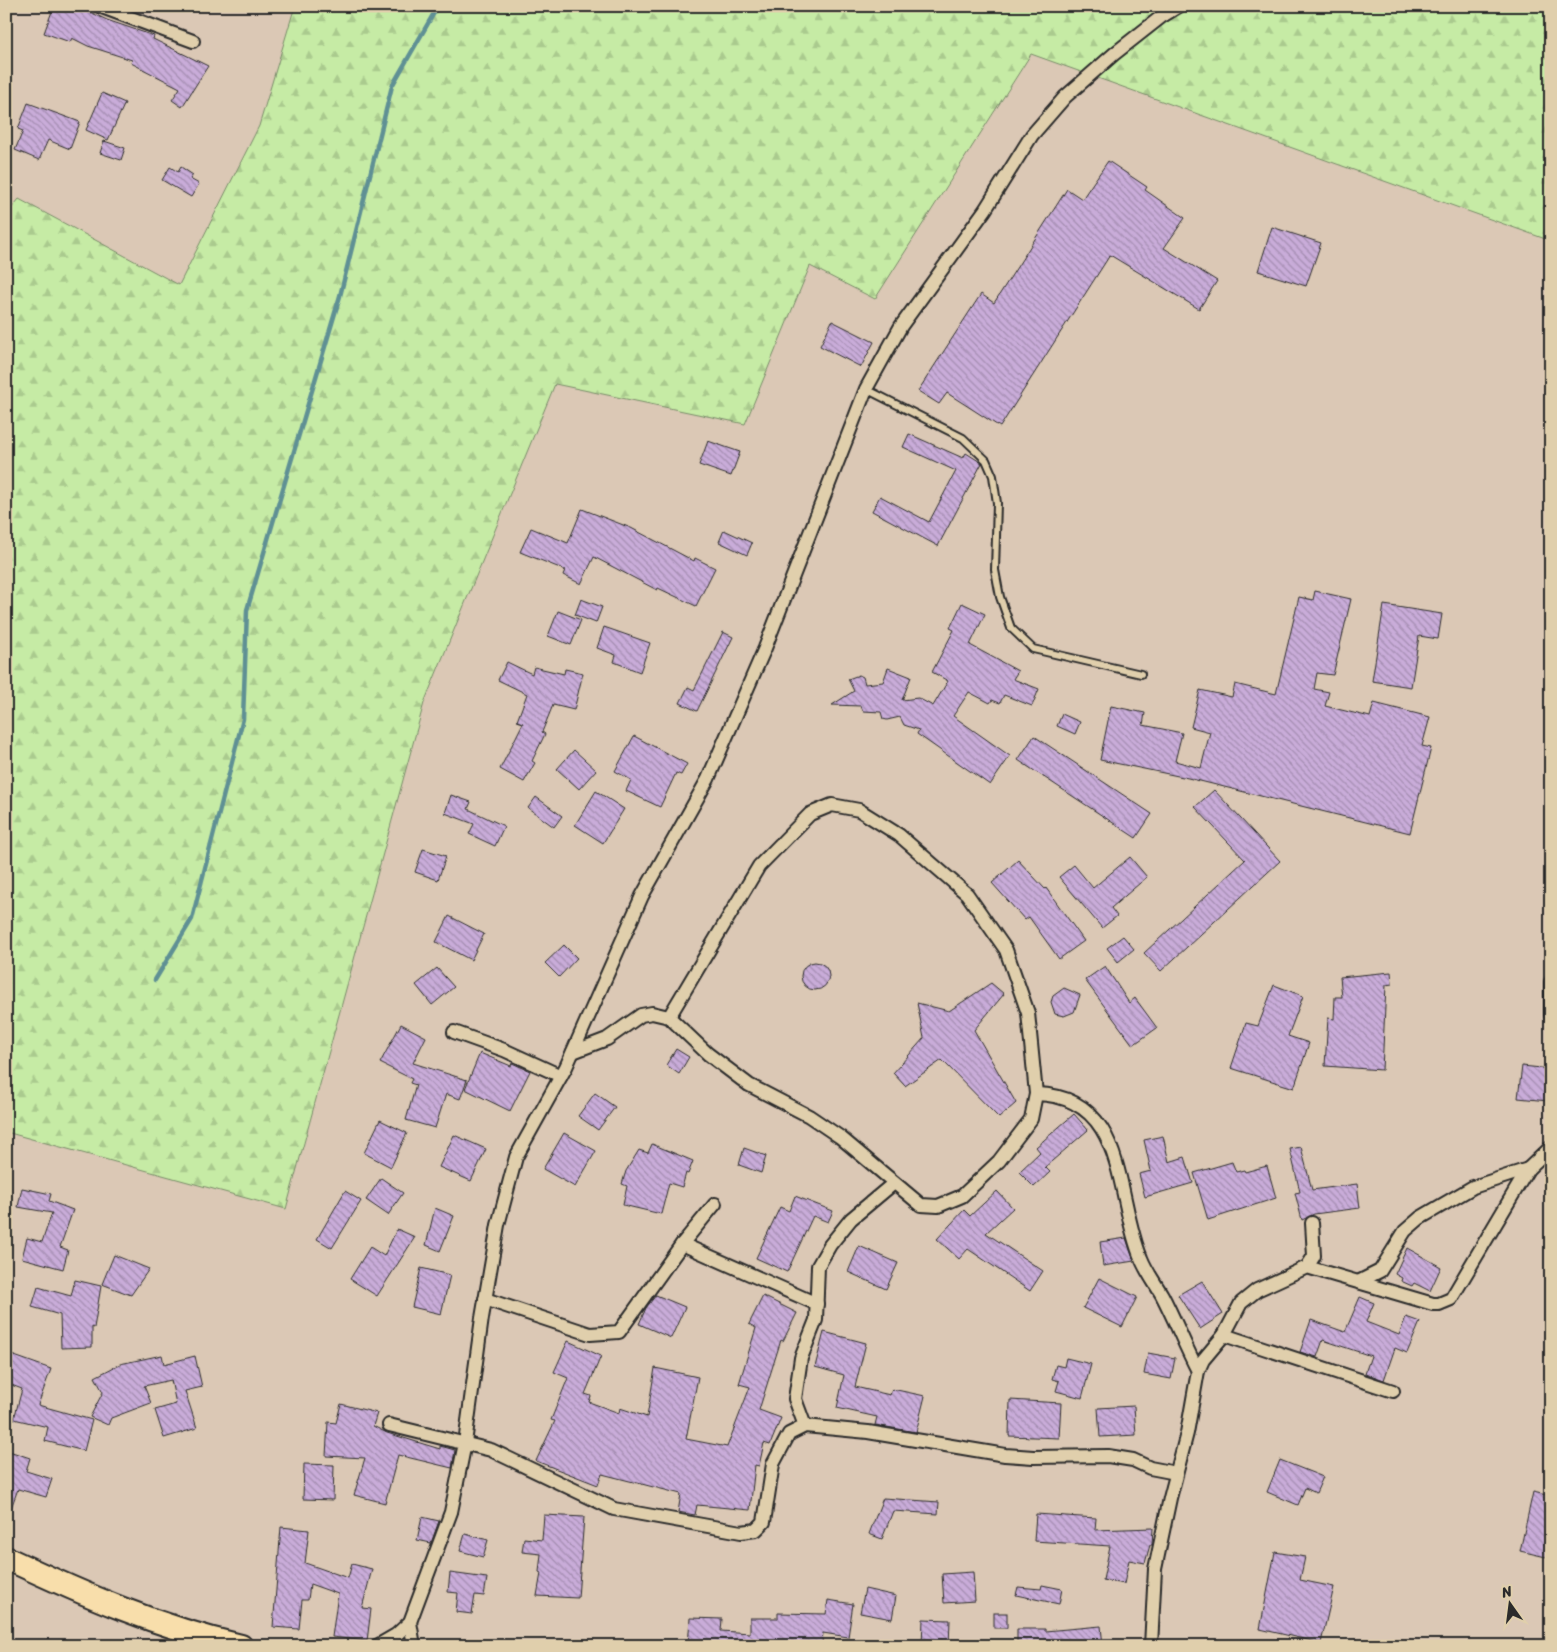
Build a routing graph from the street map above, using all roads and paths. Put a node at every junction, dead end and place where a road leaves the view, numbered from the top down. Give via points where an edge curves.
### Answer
1 (99, 6) edge
2 (1179, 6) edge
3 (193, 41) dead end
4 (866, 389) junction
5 (1141, 674) dead end
6 (1551, 982) edge
7 (1551, 1016) edge
8 (668, 1017) junction
9 (454, 1032) dead end
10 (573, 1052) junction
11 (561, 1076) junction
12 (1036, 1094) junction
13 (1551, 1147) edge
14 (1528, 1169) junction
15 (894, 1183) junction
16 (715, 1204) dead end
17 (1312, 1223) dead end
18 (682, 1244) junction
19 (1307, 1267) junction
20 (1360, 1280) junction
21 (485, 1299) junction
22 (817, 1304) junction
23 (1224, 1335) junction
24 (1198, 1371) junction
25 (1394, 1391) dead end
26 (389, 1425) dead end
27 (805, 1426) junction
28 (465, 1443) junction
29 (1176, 1473) junction
30 (6, 1558) edge
31 (410, 1622) junction
32 (241, 1646) edge
33 (377, 1646) edge
34 (414, 1646) edge
35 (1151, 1646) edge

1 - 3 street
2 - 4 street via 1153,23 1072,91 1032,135 985,210 902,326
4 - 5 lane via 963,438 986,460 993,476 997,503 995,570 1011,628 1033,649
4 - 10 street via 765,648 712,770 642,896
6 - 7 street
8 - 10 street via 652,1013 641,1016 607,1039
8 - 12 street via 759,866 810,814 832,805 859,810 899,834 968,894 1006,950 1028,1013
8 - 15 street via 708,1054 749,1085 809,1116 840,1137
9 - 11 street
10 - 11 street
11 - 21 street via 516,1157 498,1225
12 - 15 street via 1031,1118 999,1161 962,1196 938,1206 921,1206
12 - 24 street via 1053,1094 1077,1105 1097,1120 1114,1151 1141,1258
13 - 14 street
14 - 20 street via 1473,1187 1420,1218 1405,1231 1380,1270
14 - 20 street via 1451,1298 1433,1304
15 - 22 street via 851,1219 830,1245 818,1266
16 - 18 street
17 - 19 street via 1314,1256
18 - 21 street via 619,1332 590,1334
18 - 22 street
19 - 20 street
19 - 23 street via 1258,1290 1242,1303
21 - 28 street
22 - 27 street via 816,1320 801,1358 794,1398
23 - 24 street via 1202,1360
23 - 25 street
24 - 29 street
26 - 28 street
27 - 28 street via 789,1434 773,1464 764,1522 756,1530 741,1532 614,1509 518,1461
27 - 29 street via 868,1432 1005,1455 1133,1460 1150,1468
28 - 31 street via 452,1512
29 - 35 street via 1156,1569
30 - 32 highway via 133,1614 201,1637
31 - 33 street
31 - 34 street

